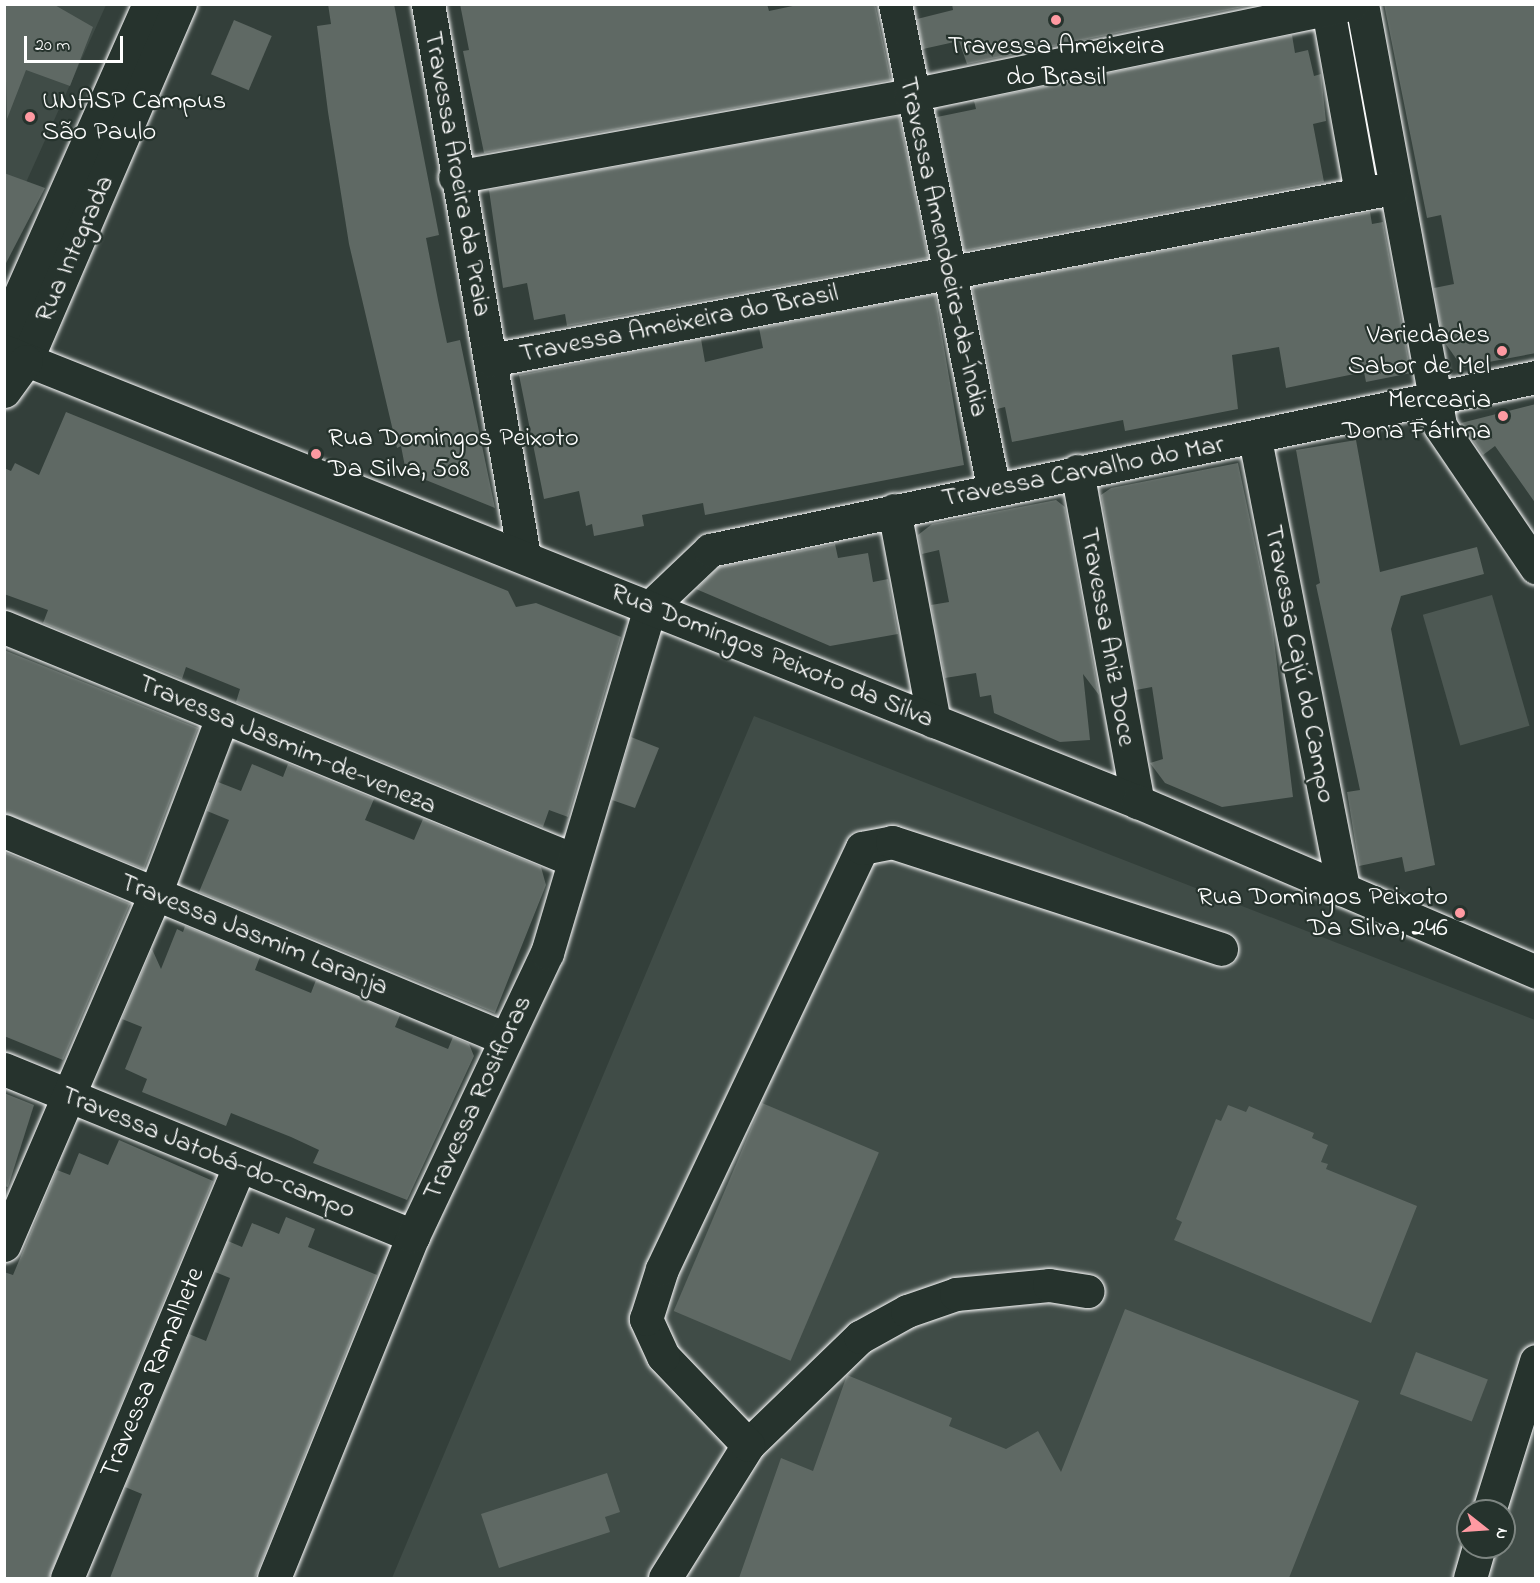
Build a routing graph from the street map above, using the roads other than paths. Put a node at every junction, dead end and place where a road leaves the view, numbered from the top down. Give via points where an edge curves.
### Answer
1 (149, 4) edge
2 (180, 4) edge
3 (428, 4) edge
4 (895, 4) edge
5 (1362, 4) edge
6 (1340, 7) edge
7 (911, 95) junction
8 (455, 177) junction
9 (1377, 191) junction
10 (947, 273) junction
11 (4, 331) edge
12 (15, 356) edge
13 (491, 360) junction
14 (1536, 377) edge
15 (4, 391) edge
16 (1434, 398) junction
17 (1255, 439) junction
18 (1077, 471) junction
19 (994, 490) junction
20 (894, 510) junction
21 (525, 556) junction
22 (1536, 567) edge
23 (650, 607) junction
24 (4, 627) edge
25 (222, 718) junction
26 (933, 720) junction
27 (1138, 802) junction
28 (4, 831) edge
29 (571, 859) junction
30 (1343, 889) junction
31 (155, 894) junction
32 (1221, 949) dead end
33 (1536, 972) edge
34 (504, 1038) junction
35 (4, 1069) edge
36 (68, 1095) junction
37 (239, 1167) junction
38 (412, 1236) junction
39 (4, 1245) edge
40 (1088, 1291) dead end
41 (1536, 1361) edge
42 (748, 1445) junction
43 (1493, 1499) edge
44 (1476, 1559) edge
45 (67, 1578) edge
46 (274, 1578) edge
47 (665, 1578) edge
48 (1470, 1578) edge

1 - 11 street, Rua Integrada
2 - 12 street, Rua Integrada
3 - 8 street, Travessa Aroeira da Praia
4 - 7 street, Travessa Amendoeira-da-Índia
5 - 9 street
6 - 7 street
6 - 9 street
7 - 8 street
7 - 10 street, Travessa Amendoeira-da-Índia
8 - 13 street, Travessa Aroeira da Praia
9 - 10 street, Travessa Ameixeira do Brasil
9 - 16 street
10 - 13 street, Travessa Ameixeira do Brasil
10 - 19 street, Travessa Amendoeira-da-Índia
12 - 15 street, Rua Integrada
12 - 21 street, Rua Domingos Peixoto da Silva
13 - 21 street, Travessa Aroeira da Praia
14 - 16 street, Travessa Carvalho do Mar
16 - 17 street, Travessa Carvalho do Mar
16 - 22 street via 1446,440
17 - 18 street, Travessa Carvalho do Mar
17 - 30 street, Travessa Cajú do Campo
18 - 19 street, Travessa Carvalho do Mar
18 - 27 street, Travessa Aniz Doce
19 - 20 street, Travessa Carvalho do Mar
20 - 23 street, Travessa Carvalho do Mar via 710,550
20 - 26 street
21 - 23 street, Rua Domingos Peixoto da Silva
23 - 26 street, Rua Domingos Peixoto da Silva
23 - 29 street, Travessa Rosifloras
24 - 25 street, Travessa Jasmim-de-veneza
25 - 29 street, Travessa Jasmim-de-veneza
25 - 31 street
26 - 27 street, Rua Domingos Peixoto da Silva
27 - 30 street, Rua Domingos Peixoto da Silva
28 - 31 street, Travessa Jasmim Laranja
29 - 34 street, Travessa Rosifloras via 547,953
30 - 33 street, Rua Domingos Peixoto da Silva
31 - 34 street, Travessa Jasmim Laranja
31 - 36 street
32 - 42 street via 892,842 862,848 662,1269 646,1319 663,1356
34 - 38 street, Travessa Rosifloras
35 - 36 street, Travessa Jatobá-do-campo
36 - 37 street, Travessa Jatobá-do-campo
36 - 39 street
37 - 38 street, Travessa Jatobá-do-campo
37 - 45 street, Travessa Ramalhete
38 - 46 street, Travessa Rosifloras
40 - 42 street via 1049,1285 956,1294 907,1311 860,1337
41 - 43 street
42 - 47 street
44 - 48 street

